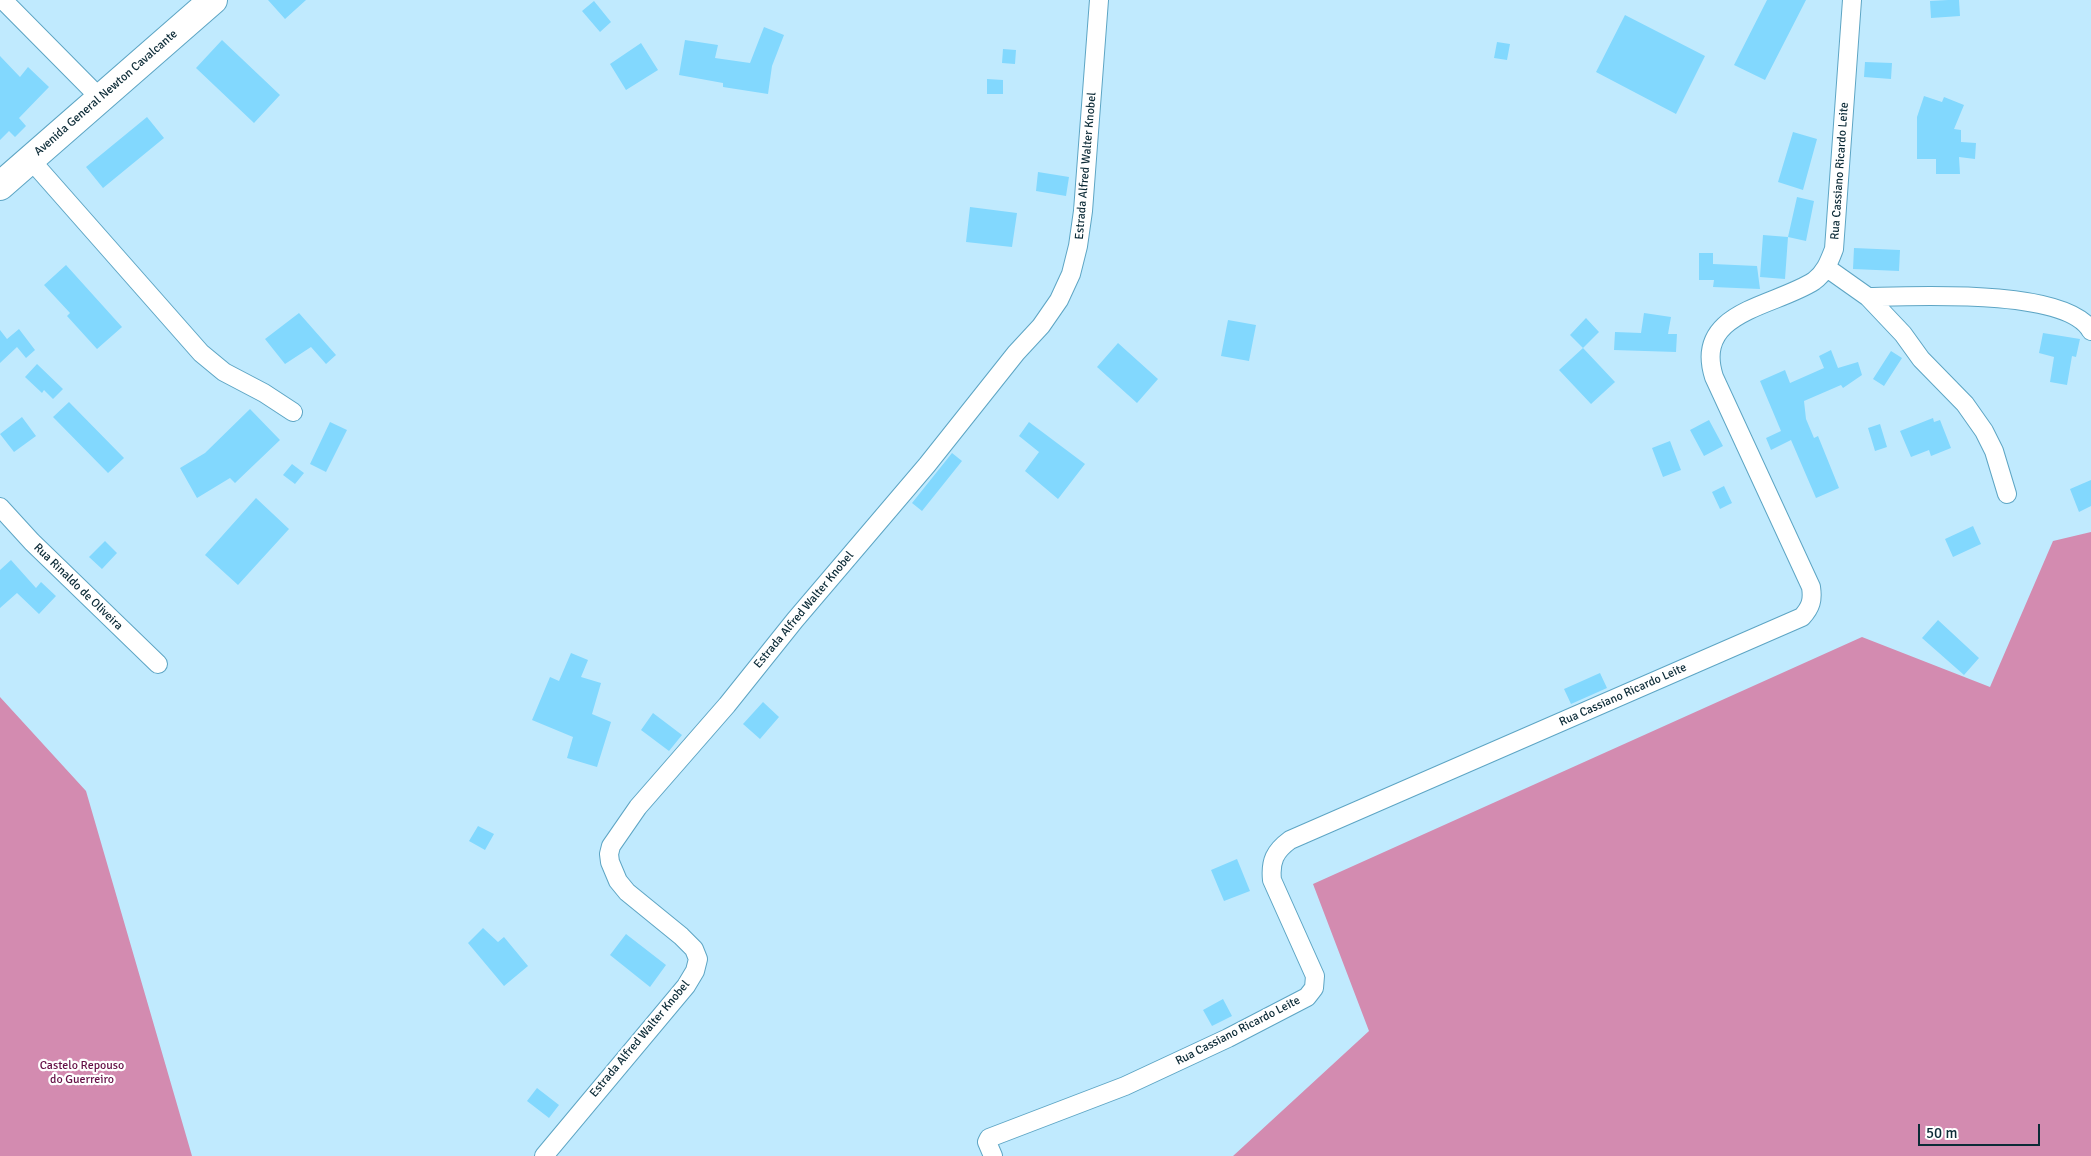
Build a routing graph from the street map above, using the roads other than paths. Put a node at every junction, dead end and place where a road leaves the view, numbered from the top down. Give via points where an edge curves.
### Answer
1 (3, 0) edge
2 (213, 0) edge
3 (1100, 0) edge
4 (1852, 0) edge
5 (100, 98) junction
6 (30, 159) junction
7 (0, 186) edge
8 (1827, 268) junction
9 (1868, 297) junction
10 (2091, 331) edge
11 (293, 412) dead end
12 (2007, 494) dead end
13 (0, 507) edge
14 (158, 664) dead end
15 (544, 1156) edge
16 (992, 1156) edge

1 - 5 street
2 - 5 main road, Avenida General Newton Cavalcante
3 - 15 street, Estrada Alfred Walter Knobel via 1083,212 1071,274 1059,300 926,465 618,833 609,854 618,881 681,936 694,950 698,960 686,986
4 - 8 street, Rua Cassiano Ricardo Leite via 1834,249
5 - 6 main road, Avenida General Newton Cavalcante
6 - 7 main road, Avenida General Newton Cavalcante
6 - 11 street via 201,353 224,372 264,392
8 - 9 street
8 - 16 street, Rua Cassiano Ricardo Leite via 1814,280 1729,320 1716,332 1710,348 1714,377 1811,587 1811,603 1802,617 1290,840 1279,848 1273,858 1272,880 1315,976 1314,988 1307,997 1125,1086 988,1138
9 - 10 street via 2019,300 2059,308 2088,324
9 - 12 street via 1965,404 1994,450
13 - 14 street, Rua Rinaldo de Oliveira

